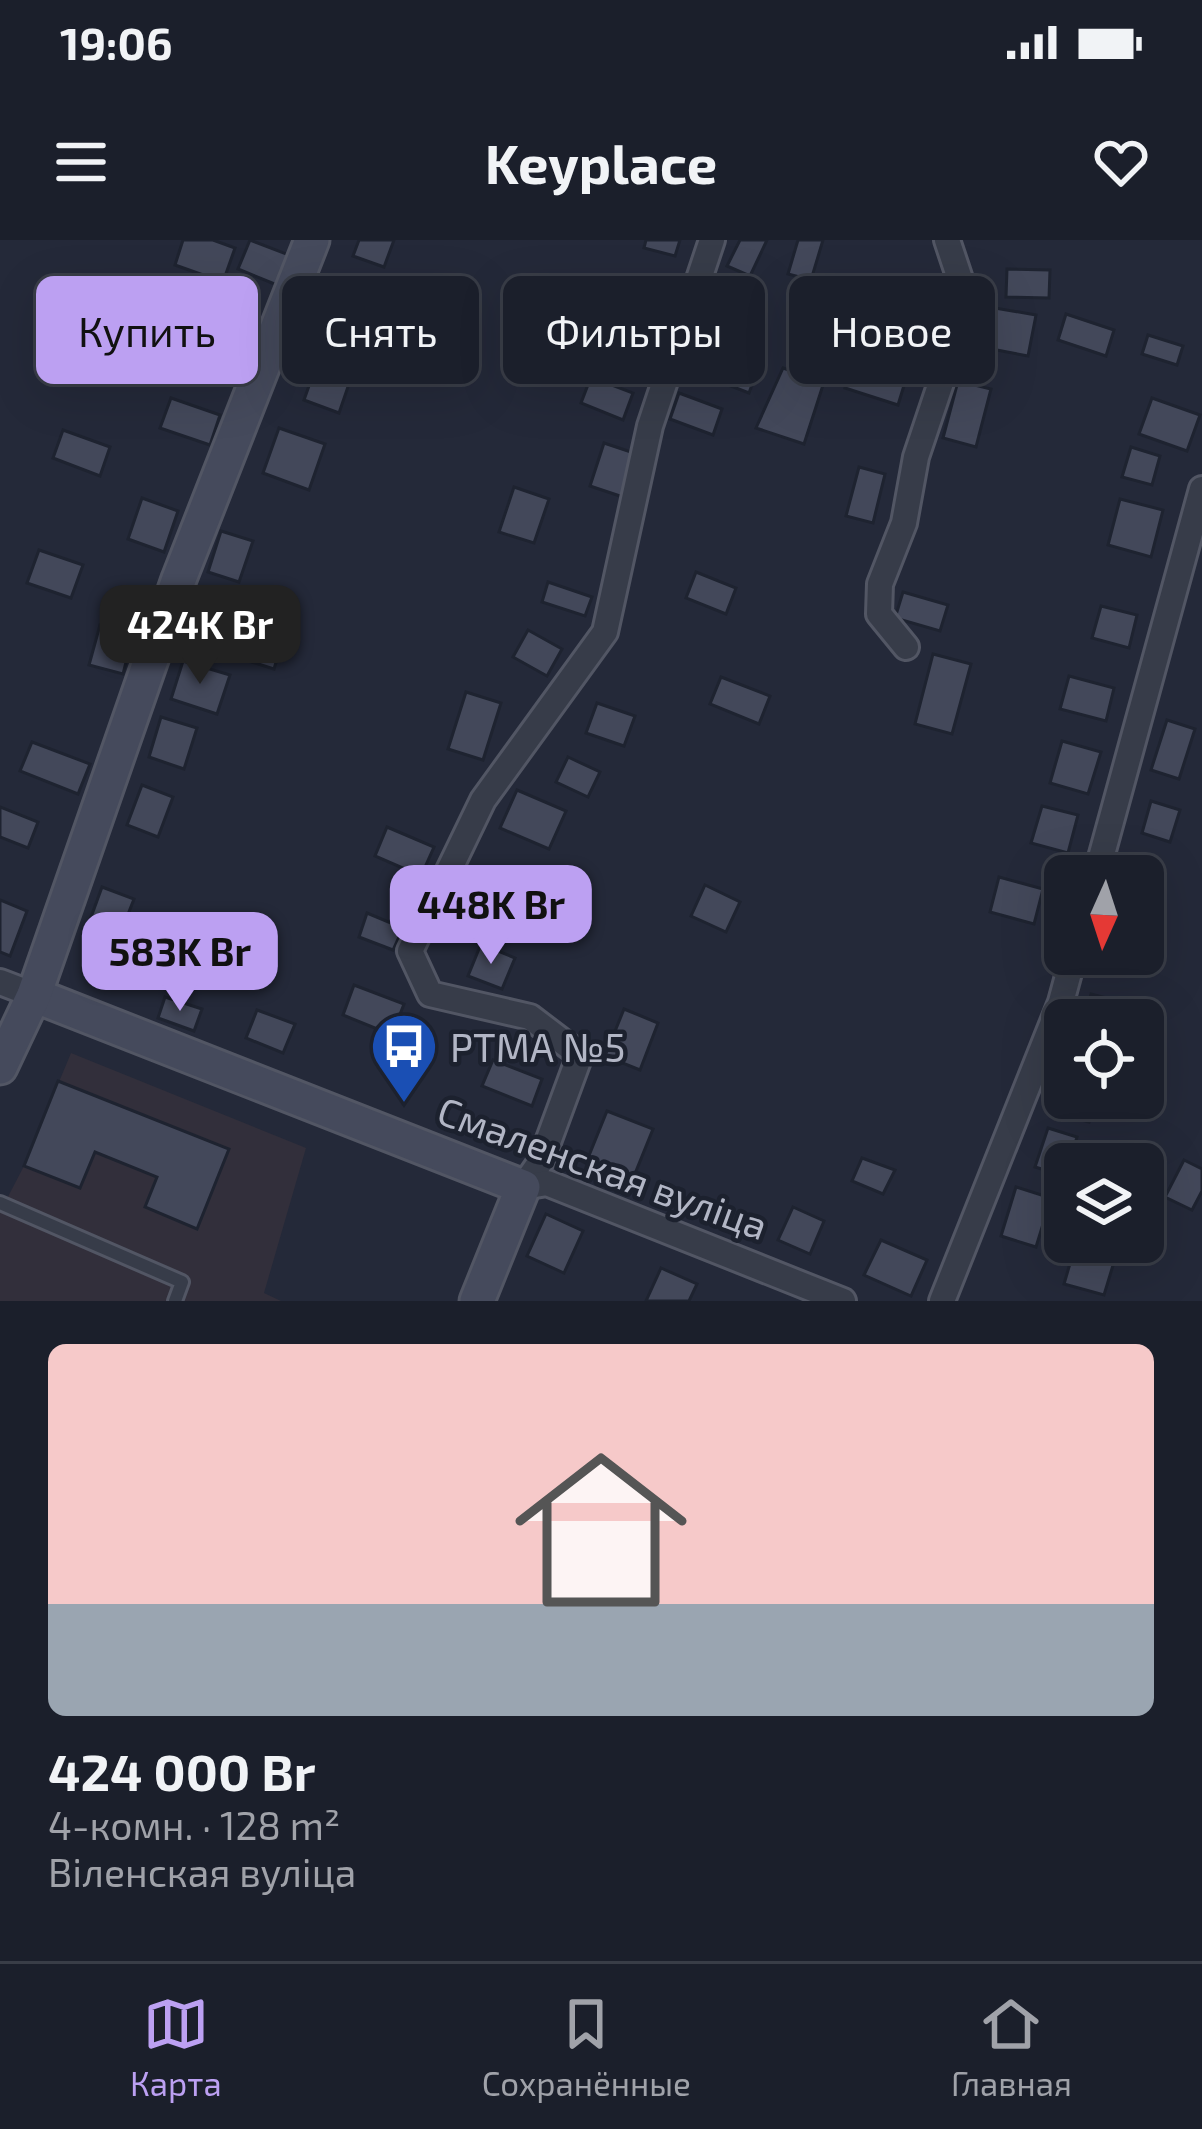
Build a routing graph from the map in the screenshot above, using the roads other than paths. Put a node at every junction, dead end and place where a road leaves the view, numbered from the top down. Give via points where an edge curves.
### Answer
1 (312, 240) edge
2 (712, 240) edge
3 (947, 240) edge
4 (1202, 489) edge
5 (907, 647) dead end
6 (1102, 855) edge
7 (1068, 975) edge
8 (0, 982) edge
9 (34, 995) junction
10 (0, 1067) edge
11 (523, 1187) junction
12 (0, 1203) edge
13 (175, 1301) edge
14 (477, 1301) edge
15 (843, 1301) edge
16 (942, 1301) edge

1 - 9 street via 178,579
2 - 11 street via 650,426 605,632 483,800 410,951 430,994 530,1017 580,1055 541,1161
3 - 5 street via 961,282 959,329 880,584 879,614
4 - 6 street
7 - 16 street
8 - 9 street, Смаленская вуліца
9 - 10 street
9 - 11 street, Смаленская вуліца
11 - 14 street
11 - 15 street, Смаленская вуліца via 547,1183
12 - 13 lane via 182,1282

